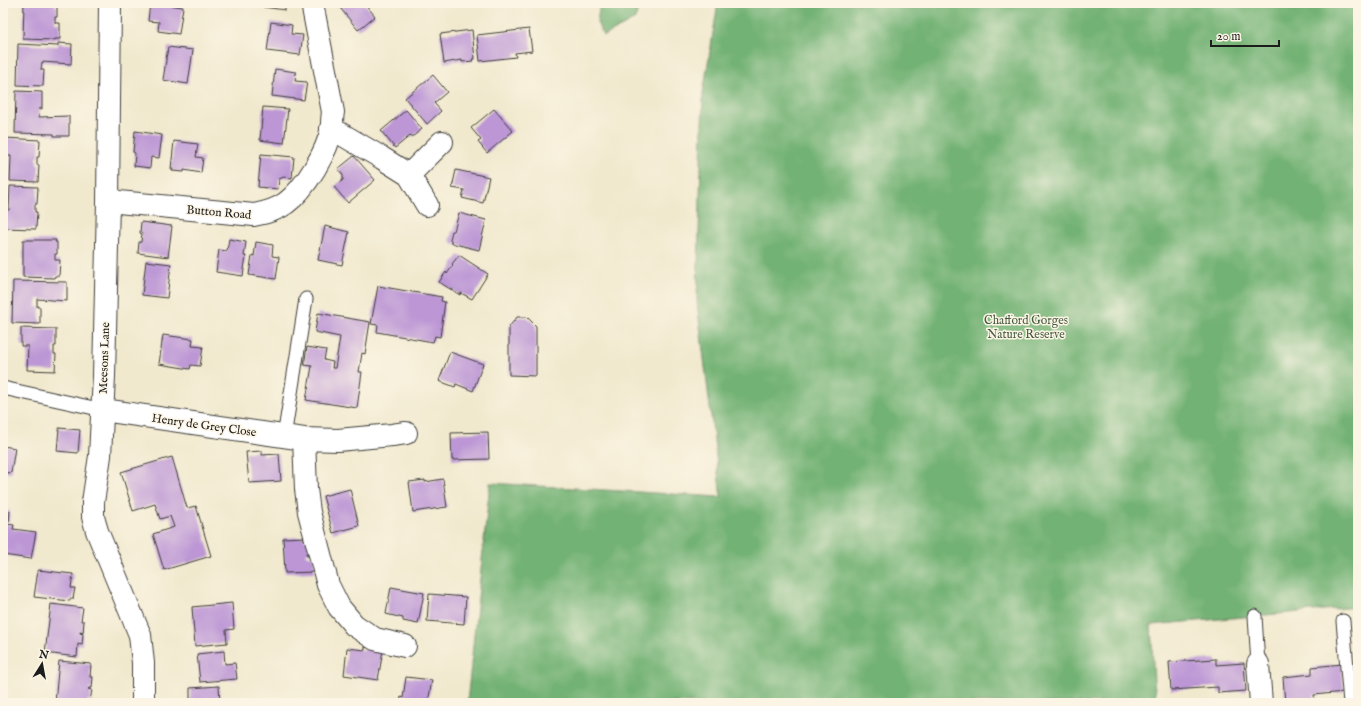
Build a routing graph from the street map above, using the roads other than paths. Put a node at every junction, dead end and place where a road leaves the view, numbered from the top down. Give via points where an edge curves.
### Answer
1 (110, 3) edge
2 (312, 3) edge
3 (331, 128) junction
4 (442, 142) dead end
5 (409, 175) junction
6 (108, 201) junction
7 (427, 205) dead end
8 (306, 299) dead end
9 (3, 388) edge
10 (103, 410) junction
11 (406, 433) dead end
12 (294, 438) junction
13 (1255, 616) dead end
14 (1343, 621) dead end
15 (405, 646) dead end
16 (1258, 664) joint
17 (144, 703) edge
18 (1261, 703) edge
19 (1350, 703) edge

1 - 6 street, Meesons Lane
2 - 3 street, Button Road via 332,105
3 - 5 street
3 - 6 street, Button Road via 317,164 306,181 285,204 265,213 231,214
4 - 5 street
5 - 7 street
6 - 10 street, Meesons Lane
8 - 12 lane
9 - 10 lane
10 - 12 street, Henry de Grey Close
10 - 17 street, Meesons Lane via 93,502 94,517 97,531 140,635
11 - 12 street, Henry de Grey Close via 338,440
12 - 15 street via 309,512 328,585 339,606 354,625 374,639
13 - 16 lane
14 - 19 lane
16 - 18 street

